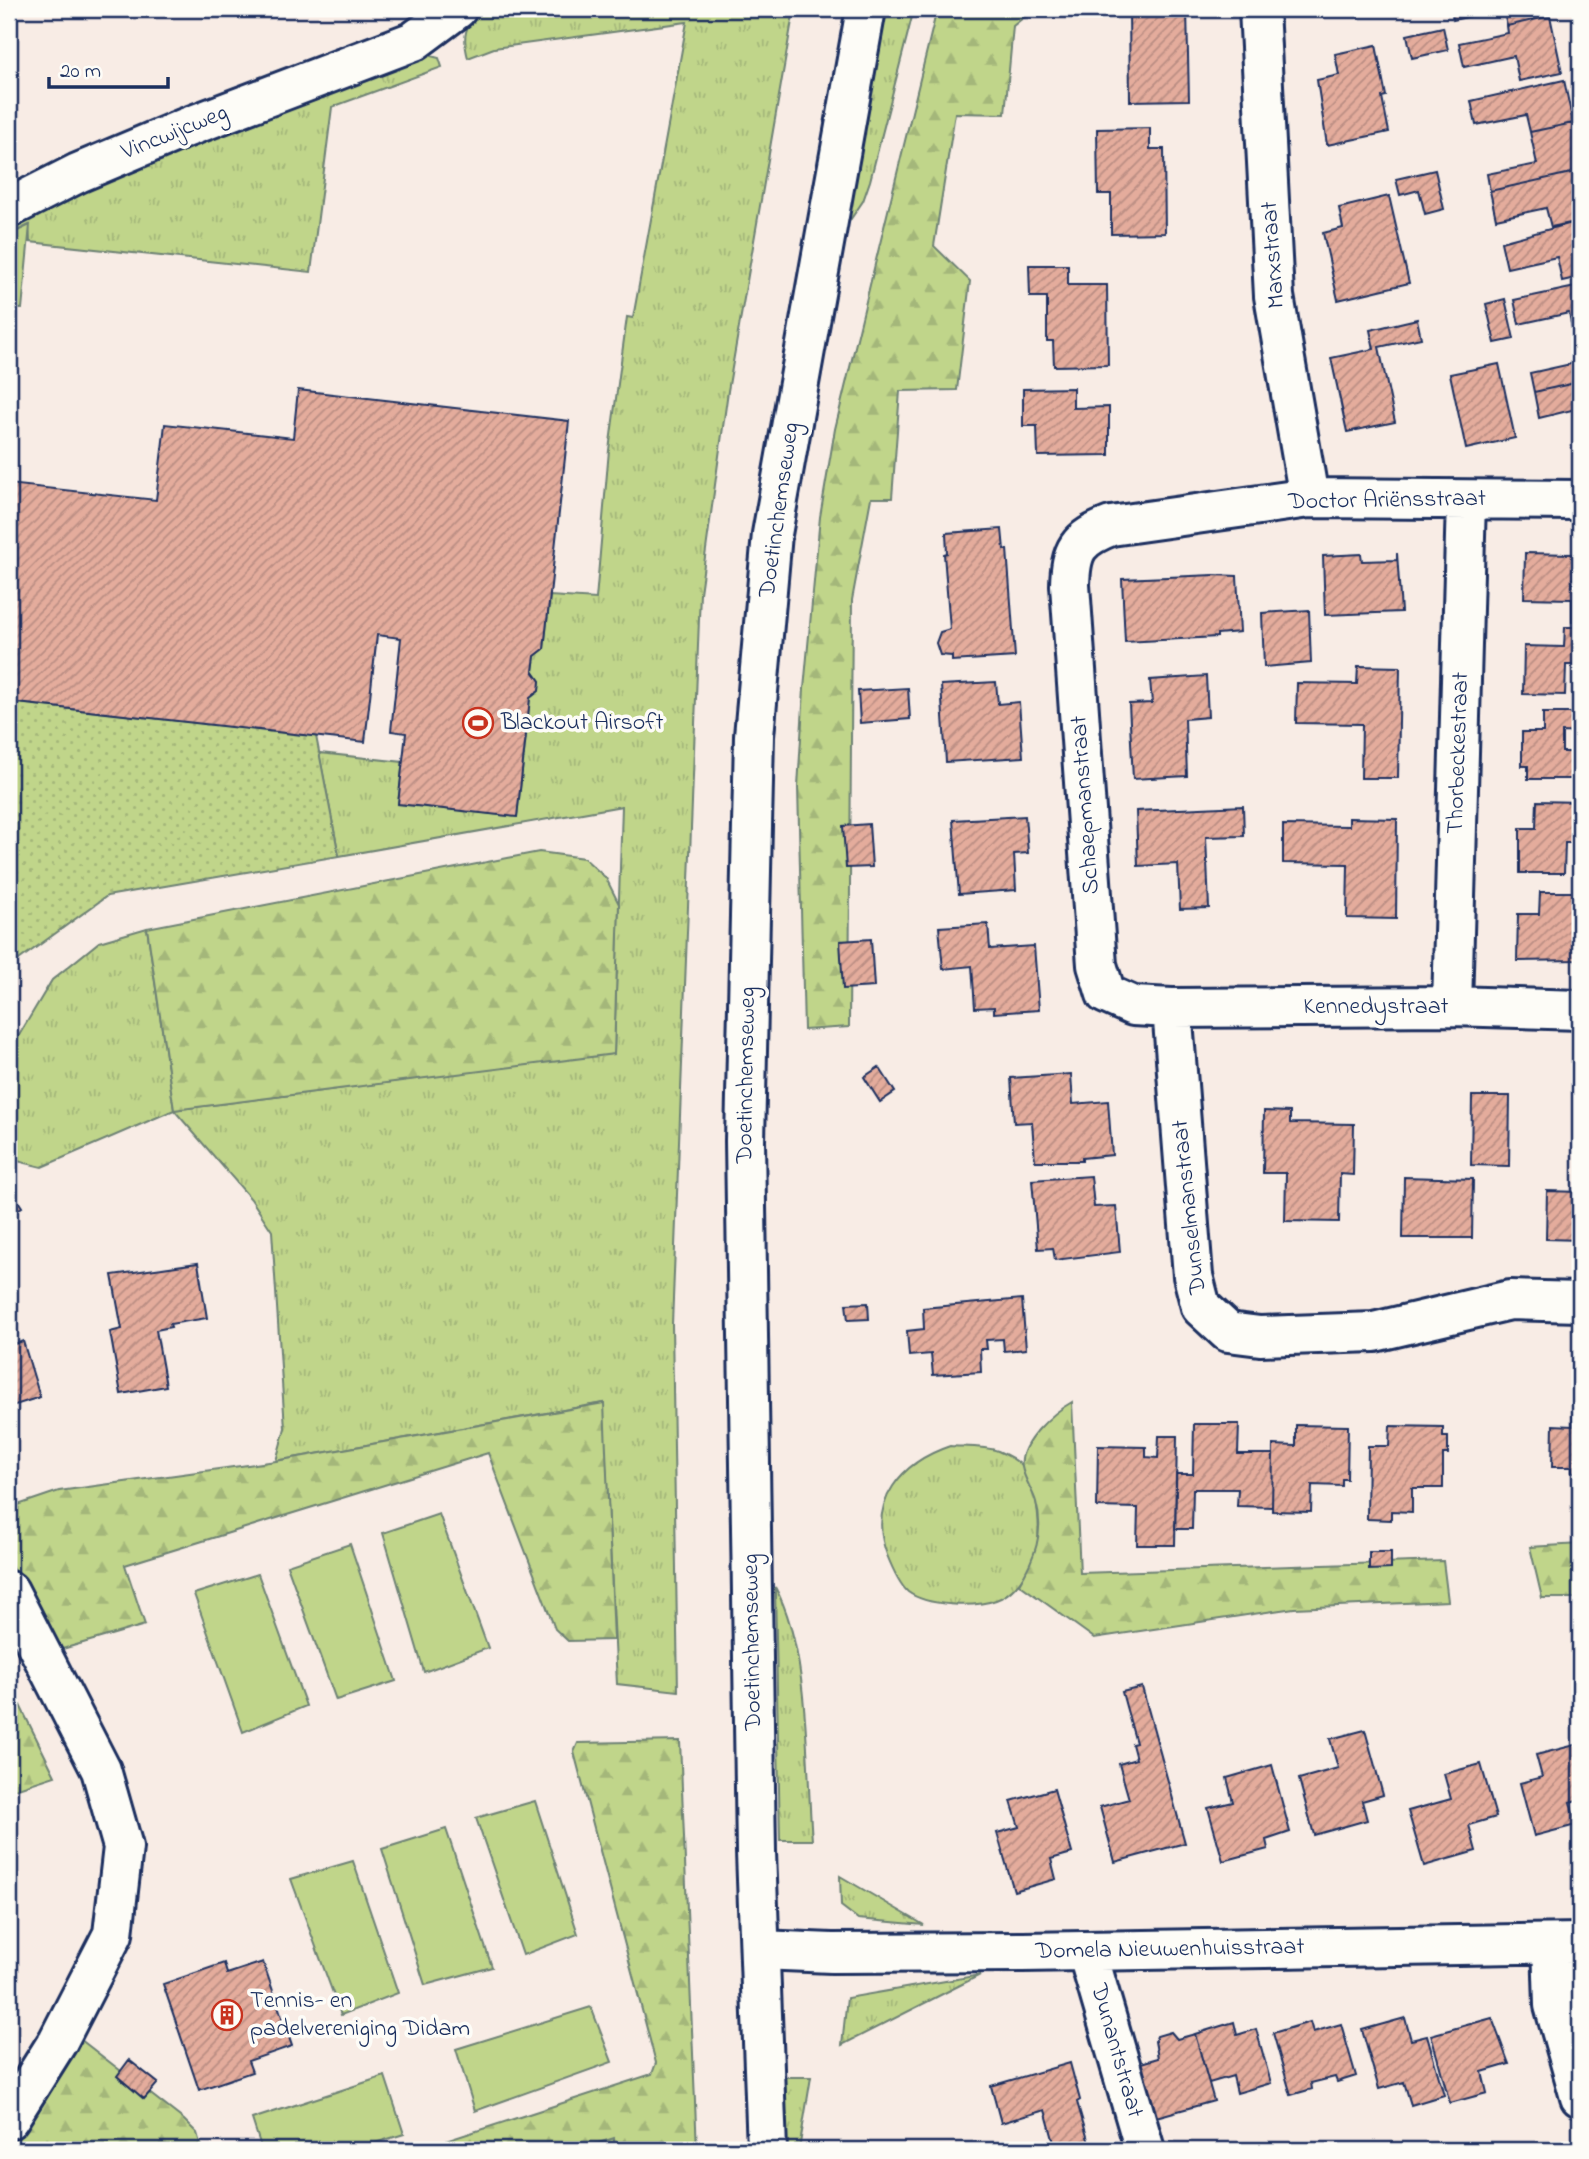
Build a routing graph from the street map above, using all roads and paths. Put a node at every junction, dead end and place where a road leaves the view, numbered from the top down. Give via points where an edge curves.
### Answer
1 (457, 9) edge
2 (866, 9) edge
3 (1259, 9) edge
4 (9, 208) edge
5 (1309, 498) junction
6 (1466, 500) junction
7 (1580, 500) edge
8 (1076, 547) joint
9 (1452, 1006) junction
10 (1172, 1008) junction
11 (1580, 1010) edge
12 (1580, 1302) edge
13 (9, 1591) edge
14 (1566, 1944) edge
15 (760, 1950) junction
16 (1087, 1951) junction
17 (1580, 2097) edge
18 (9, 2119) edge
19 (767, 2150) edge
20 (1145, 2150) edge

1 - 4 street, Vincwijcweg via 414,41 173,133
2 - 15 street, Doetinchemseweg via 772,534 754,736 745,1142
3 - 5 street, Marxstraat via 1274,296
5 - 6 street, Doctor Ariënsstraat
5 - 8 street, Doctor Ariënsstraat via 1111,526 1090,534
6 - 7 street, Doctor Ariënsstraat
6 - 9 street, Thorbeckestraat
8 - 10 street, Schaepmanstraat via 1070,585 1097,965 1106,994 1133,1006
9 - 10 street, Kennedystraat
9 - 11 street, Kennedystraat
10 - 12 street, Dunselmanstraat via 1193,1276 1201,1307 1228,1332 1260,1336 1374,1332 1510,1300
13 - 18 street via 101,1770 123,1847 113,1934 58,2042
14 - 16 street, Domela Nieuwenhuisstraat
14 - 17 street via 1554,2005
15 - 16 street, Domela Nieuwenhuisstraat
15 - 19 street, Doetinchemseweg
16 - 20 street, Dunantstraat

